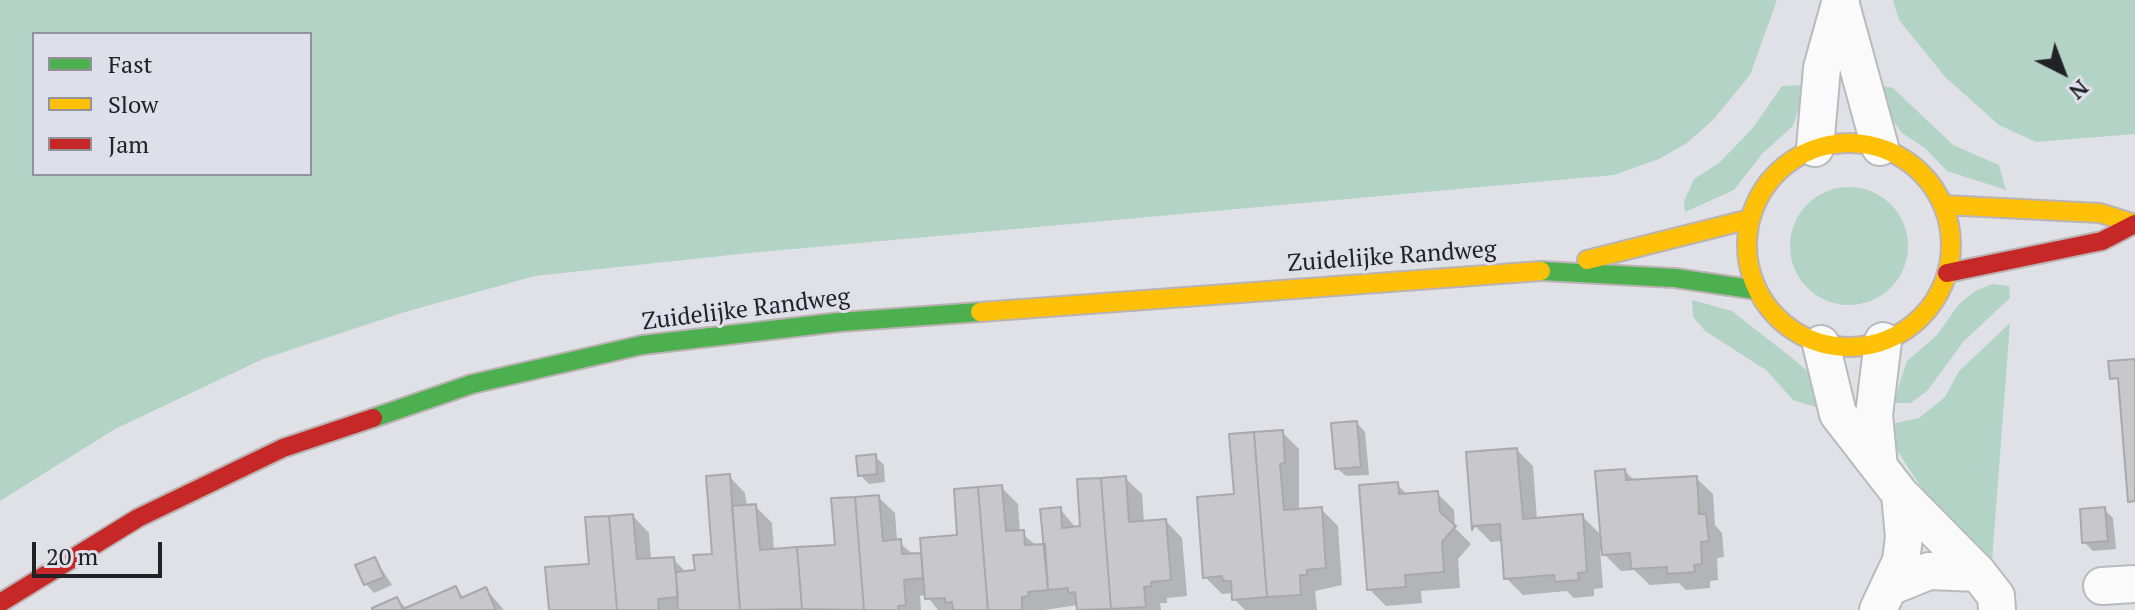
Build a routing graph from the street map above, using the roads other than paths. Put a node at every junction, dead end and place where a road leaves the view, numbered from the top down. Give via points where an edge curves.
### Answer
1 (1841, 2) edge
2 (1880, 147) junction
3 (1815, 148) junction
4 (1944, 205) junction
5 (1750, 219) junction
6 (2135, 224) edge
7 (1550, 270) junction
8 (1947, 273) junction
9 (1757, 290) junction
10 (1883, 341) junction
11 (1821, 344) junction
12 (1890, 481) junction
13 (1978, 573) junction
14 (1885, 598) edge
15 (0, 603) edge
16 (1997, 610) edge

1 - 2 street
1 - 3 street via 1822,68
2 - 3 main road via 1848,142
2 - 4 main road via 1909,162
3 - 5 main road via 1786,163 1763,189
4 - 6 main road via 2100,213
4 - 8 main road via 1952,243
5 - 7 main road, Zuidelijke Randweg
5 - 9 main road via 1746,243
6 - 8 main road via 2102,241
7 - 9 main road, Zuidelijke Randweg via 1675,278
7 - 15 main road, Zuidelijke Randweg via 840,322 642,345 472,384 283,448 138,518
8 - 10 main road via 1933,303 1911,326
9 - 11 main road via 1784,323
10 - 11 main road via 1852,347
10 - 12 street via 1874,415
11 - 12 street via 1838,414
12 - 13 street
12 - 14 street via 1904,537 1901,561
13 - 14 street via 1929,571
13 - 16 street via 1996,596

